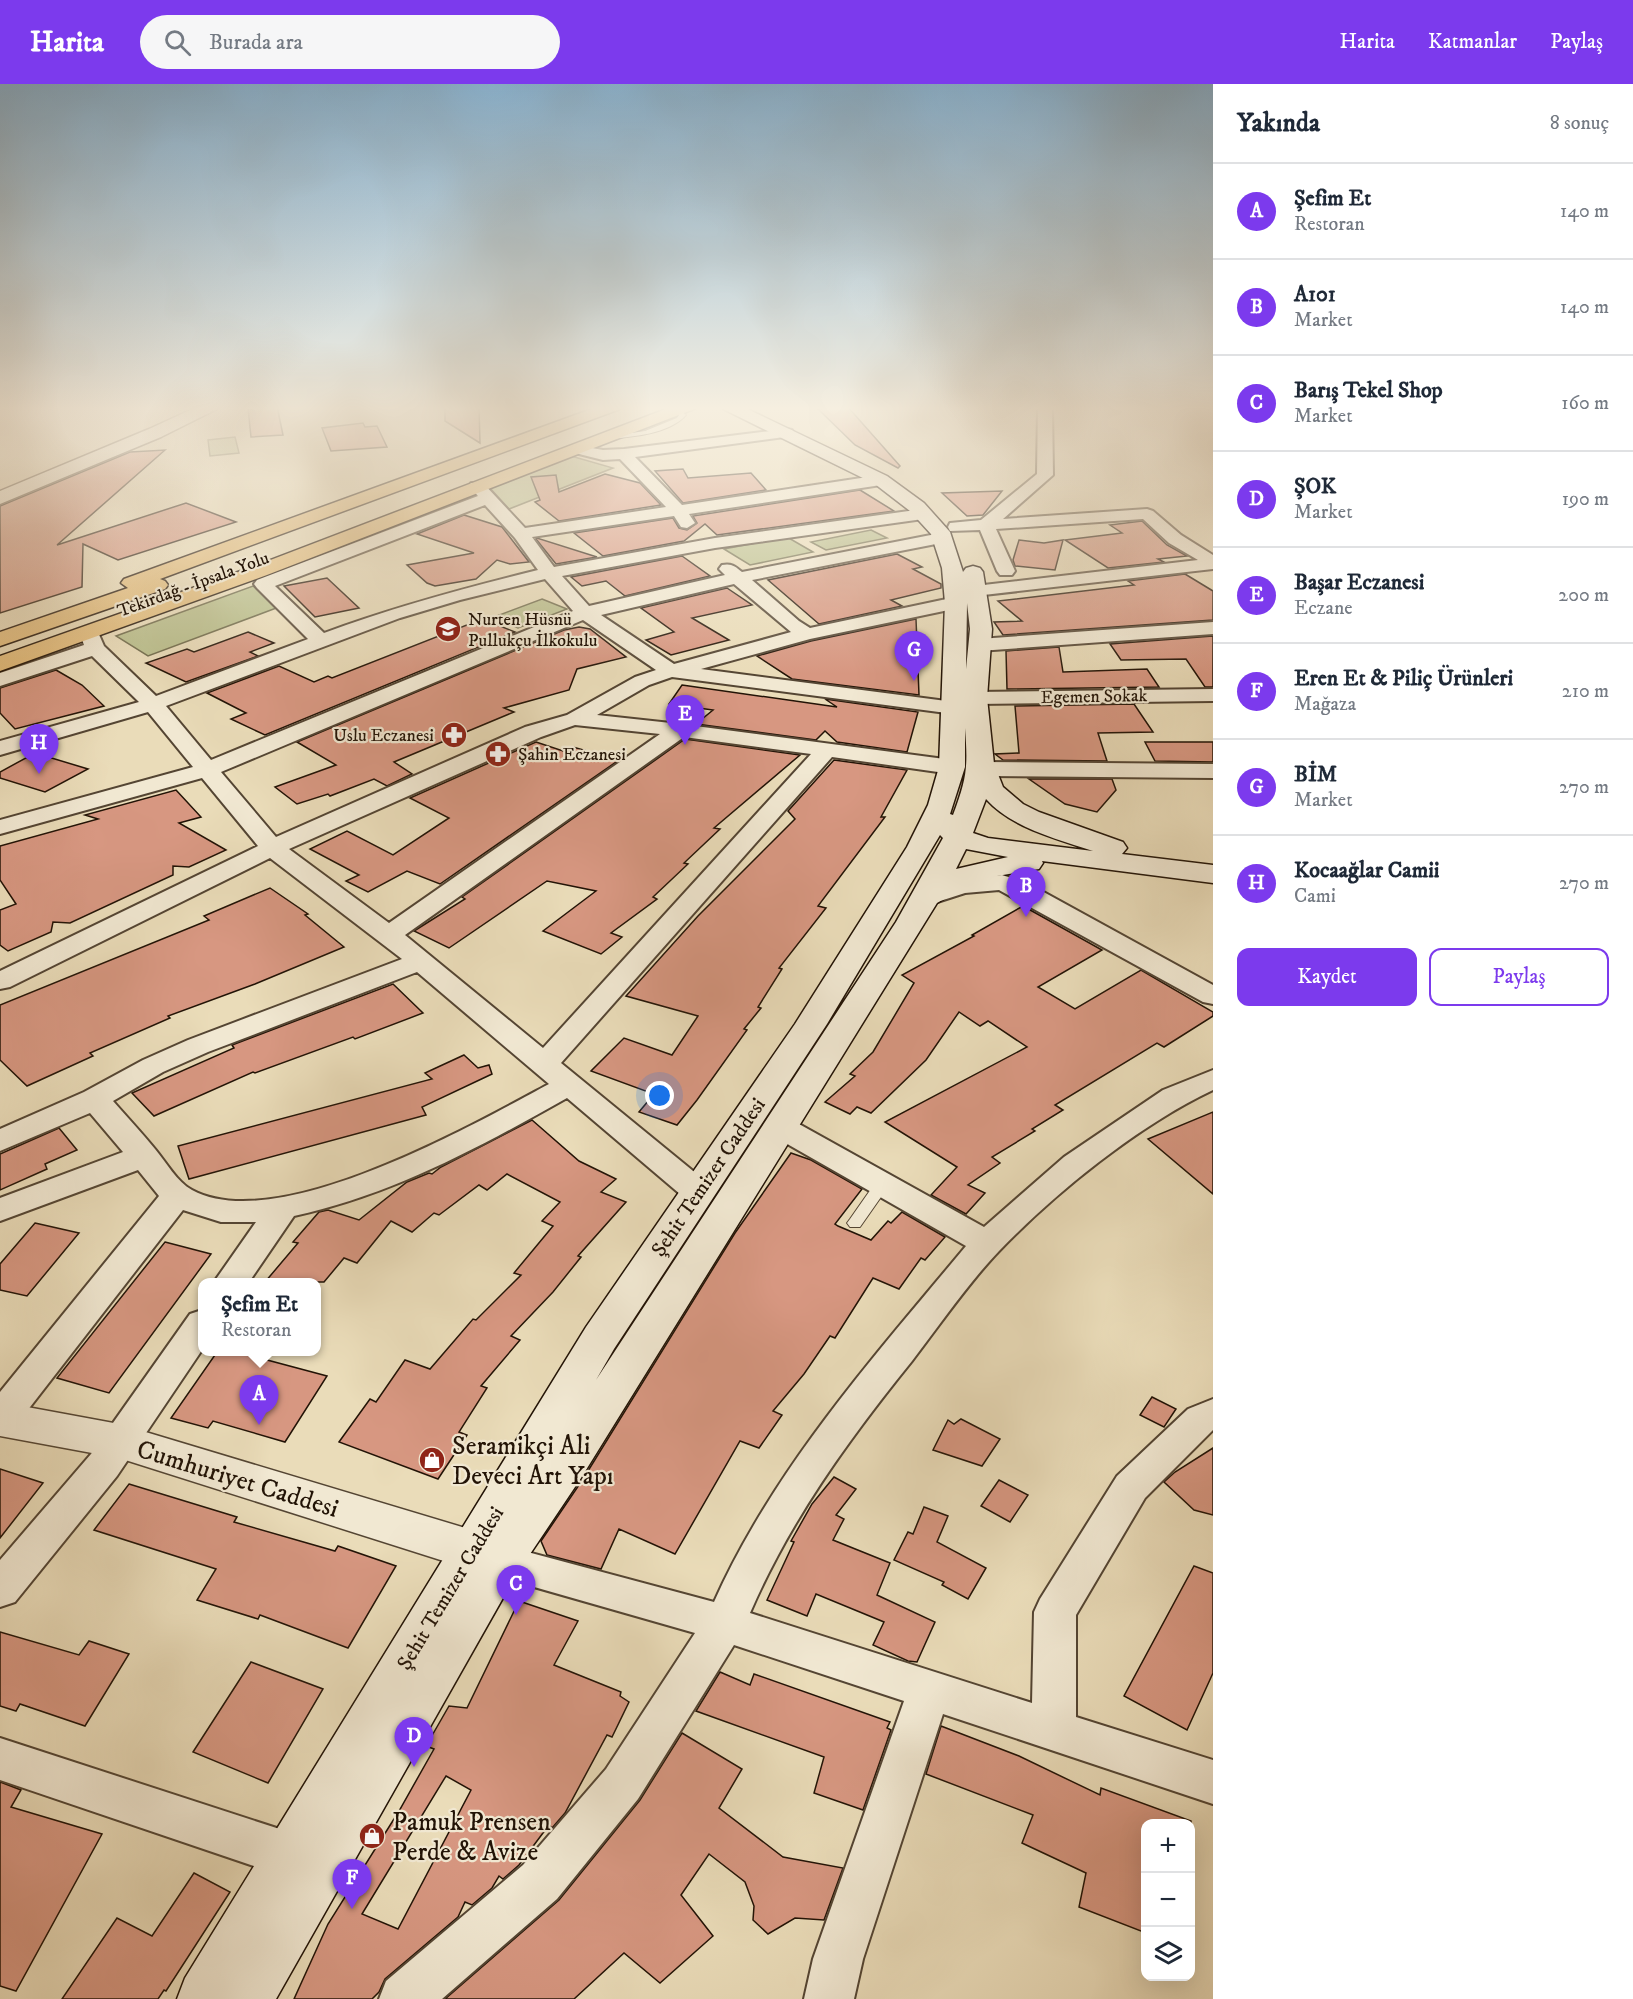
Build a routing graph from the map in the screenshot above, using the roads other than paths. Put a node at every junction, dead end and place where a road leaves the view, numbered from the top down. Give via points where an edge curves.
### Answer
1 (373, 495) edge
2 (396, 495) edge
3 (425, 495) edge
4 (473, 495) edge
5 (485, 495) edge
6 (664, 495) edge
7 (780, 495) edge
8 (899, 495) edge
9 (922, 495) edge
10 (1021, 495) edge
11 (679, 511) junction
12 (923, 514) junction
13 (986, 525) junction
14 (949, 532) junction
15 (521, 534) junction
16 (703, 546) junction
17 (1213, 563) edge
18 (1006, 571) dead end
19 (549, 573) junction
20 (737, 578) junction
21 (255, 580) junction
22 (975, 591) junction
23 (956, 603) junction
24 (585, 613) junction
25 (0, 627) edge
26 (1213, 628) edge
27 (807, 634) junction
28 (0, 639) edge
29 (92, 641) junction
30 (321, 641) junction
31 (979, 645) junction
32 (0, 651) edge
33 (0, 664) edge
34 (671, 671) junction
35 (0, 680) edge
36 (1213, 695) edge
37 (975, 698) junction
38 (153, 704) junction
39 (954, 708) junction
40 (574, 719) junction
41 (680, 730) junction
42 (0, 748) edge
43 (827, 750) junction
44 (983, 767) junction
45 (952, 768) junction
46 (206, 770) junction
47 (1213, 771) edge
48 (0, 827) edge
49 (946, 828) junction
50 (272, 849) junction
51 (1121, 857) junction
52 (1213, 872) edge
53 (925, 898) junction
54 (389, 935) junction
55 (419, 962) junction
56 (0, 981) edge
57 (1213, 996) edge
58 (546, 1064) junction
59 (1213, 1079) edge
60 (569, 1085) junction
61 (94, 1099) junction
62 (779, 1126) junction
63 (0, 1141) edge
64 (144, 1156) junction
65 (883, 1183) junction
66 (698, 1192) junction
67 (177, 1195) junction
68 (282, 1209) junction
69 (0, 1210) edge
70 (855, 1223) dead end
71 (987, 1243) junction
72 (234, 1278) edge
73 (198, 1329) edge
74 (1213, 1413) edge
75 (0, 1419) edge
76 (119, 1441) junction
77 (486, 1555) junction
78 (0, 1588) edge
79 (725, 1623) junction
80 (930, 1689) junction
81 (1054, 1730) junction
82 (0, 1759) edge
83 (1213, 1782) edge
84 (292, 1856) junction
85 (206, 1999) edge
86 (244, 1999) edge
87 (404, 1999) edge
88 (828, 1999) edge

1 - 25 highway
2 - 28 highway, Tekirdağ - İpsala Yolu
3 - 32 highway, Tekirdağ - İpsala Yolu via 260,560
4 - 21 highway
5 - 15 street
6 - 11 street
7 - 11 street
8 - 12 main road, Şehit Temizer Caddesi
9 - 14 main road, Şehit Temizer Caddesi via 931,501
10 - 13 street
11 - 15 street
11 - 16 street
12 - 14 main road, Şehit Temizer Caddesi via 940,532
12 - 16 street
13 - 14 street
13 - 17 street via 1147,514 1175,539
13 - 18 street
14 - 20 street
14 - 22 main road, Şehit Temizer Caddesi via 969,550
14 - 23 main road, Şehit Temizer Caddesi
15 - 19 street
16 - 19 street
16 - 20 street
17 - 22 street
19 - 24 street
19 - 30 street via 393,614
20 - 24 street
20 - 27 street
21 - 29 highway
21 - 30 street
22 - 31 main road, Şehit Temizer Caddesi via 981,629
23 - 27 street
23 - 39 main road, Şehit Temizer Caddesi
24 - 34 street
24 - 46 street
26 - 31 street
27 - 34 street
29 - 33 highway
29 - 35 street
29 - 38 street
30 - 38 street
31 - 37 main road, Şehit Temizer Caddesi
34 - 39 street
34 - 40 street via 642,681
36 - 37 street, Egemen Sokak
37 - 44 main road, Şehit Temizer Caddesi
38 - 42 street
38 - 46 street
39 - 45 main road, Şehit Temizer Caddesi
40 - 41 street
40 - 50 street via 533,732
41 - 43 street
41 - 54 street
43 - 45 street
43 - 58 street
44 - 47 street
44 - 49 main road, Şehit Temizer Caddesi via 978,783
44 - 51 main road via 993,790 1007,803 1032,819
45 - 49 main road, Şehit Temizer Caddesi
46 - 48 street
46 - 50 street
49 - 51 main road via 969,842 988,846
49 - 53 main road, Şehit Temizer Caddesi
49 - 66 main road, Şehit Temizer Caddesi
50 - 54 street
50 - 56 street
51 - 52 main road
51 - 53 main road via 989,867 946,882
53 - 57 street via 962,886 1002,882
53 - 62 main road, Şehit Temizer Caddesi
54 - 55 street
55 - 58 street
55 - 61 street via 198,1046
58 - 60 street
59 - 71 street via 1174,1097 1075,1164
60 - 66 street
60 - 68 street via 416,1165
61 - 63 street
61 - 64 street
62 - 65 street
62 - 77 main road, Şehit Temizer Caddesi via 565,1465
64 - 67 street
64 - 69 street
65 - 70 lane
65 - 71 street
66 - 77 main road, Şehit Temizer Caddesi via 600,1338
67 - 68 street via 200,1207 229,1211
67 - 75 street
68 - 72 street
71 - 79 street via 866,1392 784,1506 751,1564
73 - 76 street
74 - 81 street via 1201,1419 1131,1487 1055,1612
75 - 76 main road, Cumhuriyet Caddesi
76 - 77 main road, Cumhuriyet Caddesi
76 - 78 street via 104,1465
77 - 79 street
77 - 84 main road, Şehit Temizer Caddesi
77 - 86 main road, Şehit Temizer Caddesi
79 - 80 street
79 - 87 street via 622,1784 594,1820 540,1882
80 - 81 street
80 - 88 street via 837,1959
81 - 83 street
82 - 84 street
84 - 85 main road, Şehit Temizer Caddesi

